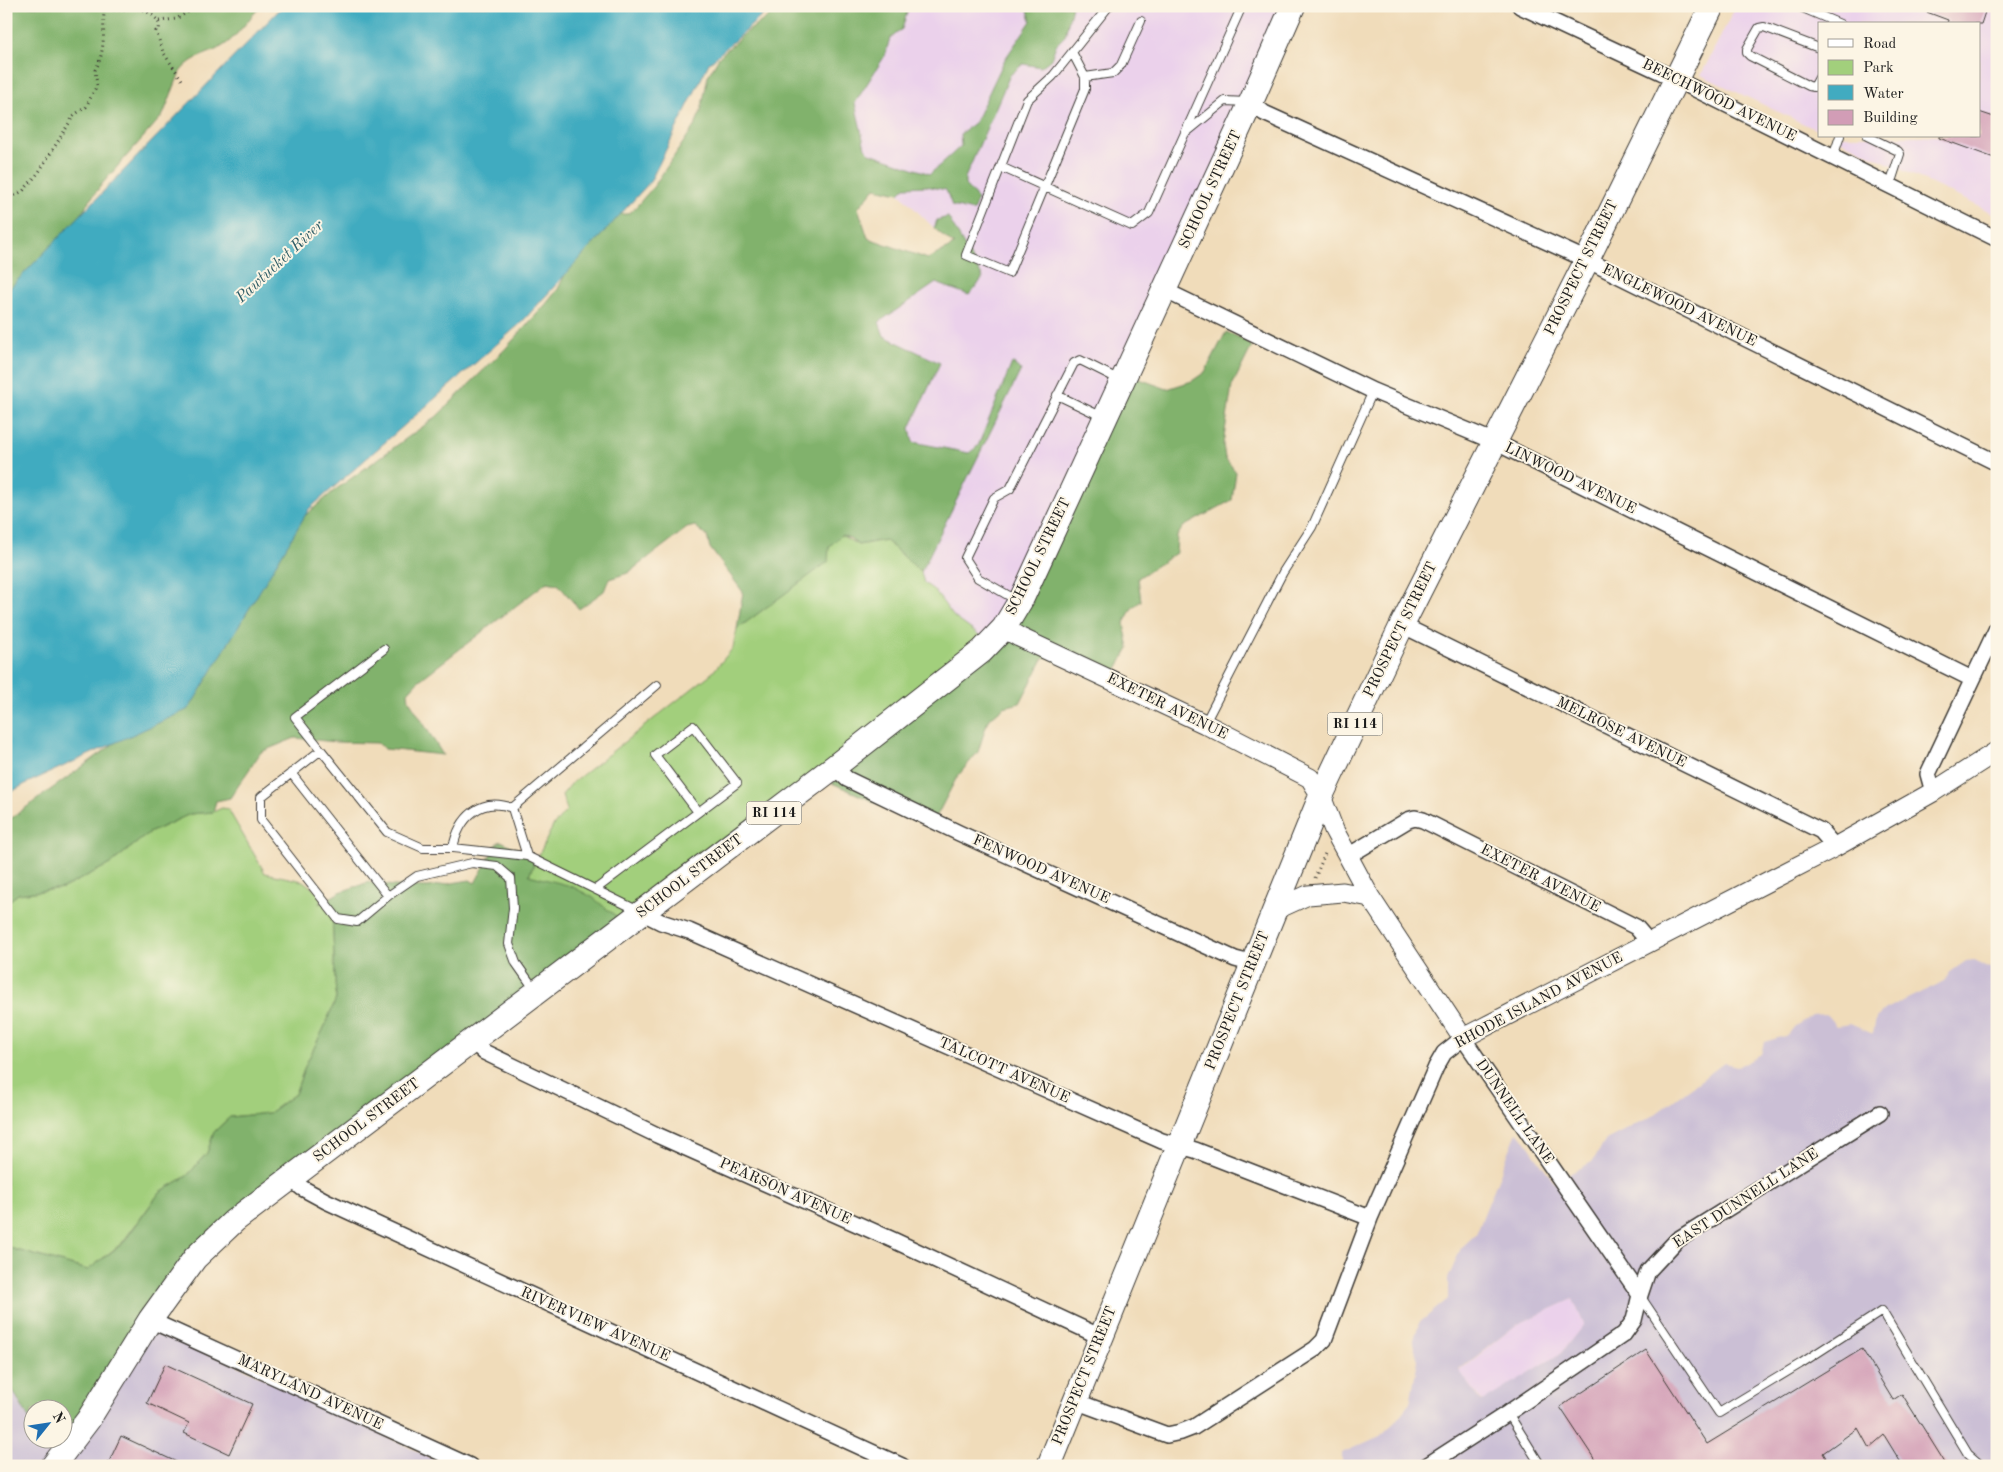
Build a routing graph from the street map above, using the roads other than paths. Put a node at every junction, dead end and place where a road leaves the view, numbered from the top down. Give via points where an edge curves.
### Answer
1 (1109, 6) edge
2 (1242, 6) edge
3 (1293, 6) edge
4 (1520, 6) edge
5 (1712, 6) edge
6 (1798, 6) edge
7 (1141, 21) dead end
8 (1835, 22) edge
9 (1818, 48) edge
10 (1072, 52) junction
11 (1085, 77) junction
12 (1675, 79) junction
13 (1818, 80) edge
14 (1252, 102) junction
15 (1185, 134) junction
16 (1839, 138) edge
17 (1871, 138) edge
18 (1833, 157) junction
19 (1001, 166) junction
20 (1890, 185) junction
21 (1046, 188) junction
22 (1996, 237) edge
23 (1586, 260) junction
24 (1164, 290) junction
25 (1122, 381) junction
26 (1373, 391) junction
27 (1057, 395) junction
28 (1105, 418) junction
29 (1495, 442) junction
30 (1997, 463) edge
31 (1019, 602) junction
32 (1402, 625) junction
33 (1004, 628) junction
34 (1997, 628) edge
35 (384, 649) dead end
36 (1972, 679) junction
37 (657, 684) dead end
38 (1205, 724) junction
39 (320, 750) junction
40 (1997, 751) edge
41 (834, 768) junction
42 (291, 773) junction
43 (1933, 792) junction
44 (1321, 796) junction
45 (512, 808) junction
46 (698, 812) junction
47 (1835, 847) junction
48 (453, 848) junction
49 (527, 856) junction
50 (1348, 856) junction
51 (596, 889) junction
52 (388, 896) junction
53 (1370, 897) junction
54 (1273, 911) junction
55 (643, 913) junction
56 (1649, 942) junction
57 (1254, 964) junction
58 (538, 993) junction
59 (1463, 1038) junction
60 (473, 1042) junction
61 (1880, 1113) dead end
62 (1180, 1145) junction
63 (291, 1179) junction
64 (1370, 1218) junction
65 (1640, 1295) junction
66 (150, 1320) junction
67 (1101, 1337) junction
68 (1075, 1401) junction
69 (1508, 1413) junction
70 (53, 1466) edge
71 (470, 1466) edge
72 (902, 1466) edge
73 (1049, 1466) edge
74 (1426, 1466) edge
75 (1541, 1466) edge
76 (1982, 1466) edge

1 - 10 lane
2 - 15 lane
3 - 14 main road, SCHOOL STREET / RI 114
4 - 12 street, BEECHWOOD AVENUE
5 - 12 main road, PROSPECT STREET / RI 114
6 - 8 lane
7 - 11 lane via 1121,65 1113,73
9 - 13 lane via 1764,27 1758,28 1747,49 1750,56 1809,86 1814,87
10 - 11 lane
10 - 19 lane via 1053,76 1027,100
11 - 21 lane via 1085,89
12 - 18 street, BEECHWOOD AVENUE
12 - 23 main road, PROSPECT STREET / RI 114
14 - 15 lane via 1226,101
14 - 23 street, ENGLEWOOD AVENUE via 1264,113
14 - 24 main road, SCHOOL STREET / RI 114
15 - 21 lane via 1149,213 1132,226
16 - 18 lane
17 - 20 lane via 1900,154
18 - 20 street, BEECHWOOD AVENUE
19 - 21 lane
19 - 21 lane via 966,255 1009,273
20 - 22 street, BEECHWOOD AVENUE
23 - 29 main road, PROSPECT STREET / RI 114
23 - 30 street, ENGLEWOOD AVENUE
24 - 25 main road, SCHOOL STREET / RI 114
24 - 26 street, LINWOOD AVENUE
25 - 27 lane via 1080,360 1074,363
25 - 28 main road, SCHOOL STREET / RI 114
26 - 29 street, LINWOOD AVENUE
26 - 38 lane via 1312,527 1283,572
27 - 28 lane
27 - 31 lane via 1010,489 994,498 965,558 978,578
28 - 31 main road, SCHOOL STREET / RI 114
29 - 32 main road, PROSPECT STREET / RI 114
29 - 36 street, LINWOOD AVENUE
31 - 33 main road, SCHOOL STREET / RI 114
32 - 44 main road, PROSPECT STREET / RI 114
32 - 47 street, MELROSE AVENUE via 1822,831
33 - 38 street, EXETER AVENUE
33 - 41 main road, SCHOOL STREET / RI 114 via 982,651
34 - 36 street
35 - 39 lane via 295,717
36 - 43 street via 1928,774
37 - 45 lane
38 - 44 street, EXETER AVENUE via 1310,778
39 - 42 lane
39 - 48 lane via 387,832 423,848
40 - 43 street, RHODE ISLAND AVENUE
41 - 55 main road, SCHOOL STREET / RI 114
41 - 57 street, FENWOOD AVENUE via 847,779 950,828 1235,959
42 - 52 lane
42 - 52 lane via 261,797 261,820 338,919 358,922
43 - 47 street, RHODE ISLAND AVENUE
44 - 50 street, DUNNELL LANE
44 - 54 main road, PROSPECT STREET / RI 114
45 - 48 lane via 500,803 481,807 465,818
45 - 49 lane
46 - 46 lane via 737,783 693,726 655,755
46 - 51 lane
47 - 56 street, RHODE ISLAND AVENUE
48 - 49 lane
49 - 51 lane
50 - 53 street, DUNNELL LANE
50 - 56 street, EXETER AVENUE via 1408,820 1424,820 1636,927
51 - 55 lane
52 - 58 lane via 417,876 472,863 497,866 511,878 513,908 509,944 516,963
53 - 54 street via 1343,892 1308,894
53 - 59 street, DUNNELL LANE
54 - 57 main road, PROSPECT STREET / RI 114
55 - 58 main road, SCHOOL STREET / RI 114
55 - 62 street, TALCOTT AVENUE via 1162,1141
56 - 59 street, RHODE ISLAND AVENUE
57 - 62 main road, PROSPECT STREET / RI 114
58 - 60 main road, SCHOOL STREET / RI 114
59 - 64 street, RHODE ISLAND AVENUE via 1444,1053 1436,1067
59 - 65 street, DUNNELL LANE
60 - 63 main road, SCHOOL STREET / RI 114
60 - 67 street, PEARSON AVENUE via 484,1052 657,1135
61 - 65 street, EAST DUNNELL LANE via 1677,1240 1648,1271
62 - 64 street, TALCOTT AVENUE
62 - 67 main road, PROSPECT STREET / RI 114
63 - 66 main road, SCHOOL STREET / RI 114 via 234,1221 195,1258
63 - 72 street, RIVERVIEW AVENUE via 334,1205
64 - 68 street, RHODE ISLAND AVENUE via 1324,1340 1194,1427 1167,1435
65 - 69 street, EAST DUNNELL LANE via 1634,1320 1624,1334
65 - 76 lane via 1718,1413 1882,1311 1968,1454
66 - 70 main road, SCHOOL STREET / RI 114 via 88,1420
66 - 71 street, MARYLAND AVENUE
67 - 68 main road, PROSPECT STREET / RI 114
68 - 73 main road, PROSPECT STREET / RI 114
69 - 74 street, EAST DUNNELL LANE
69 - 75 lane

